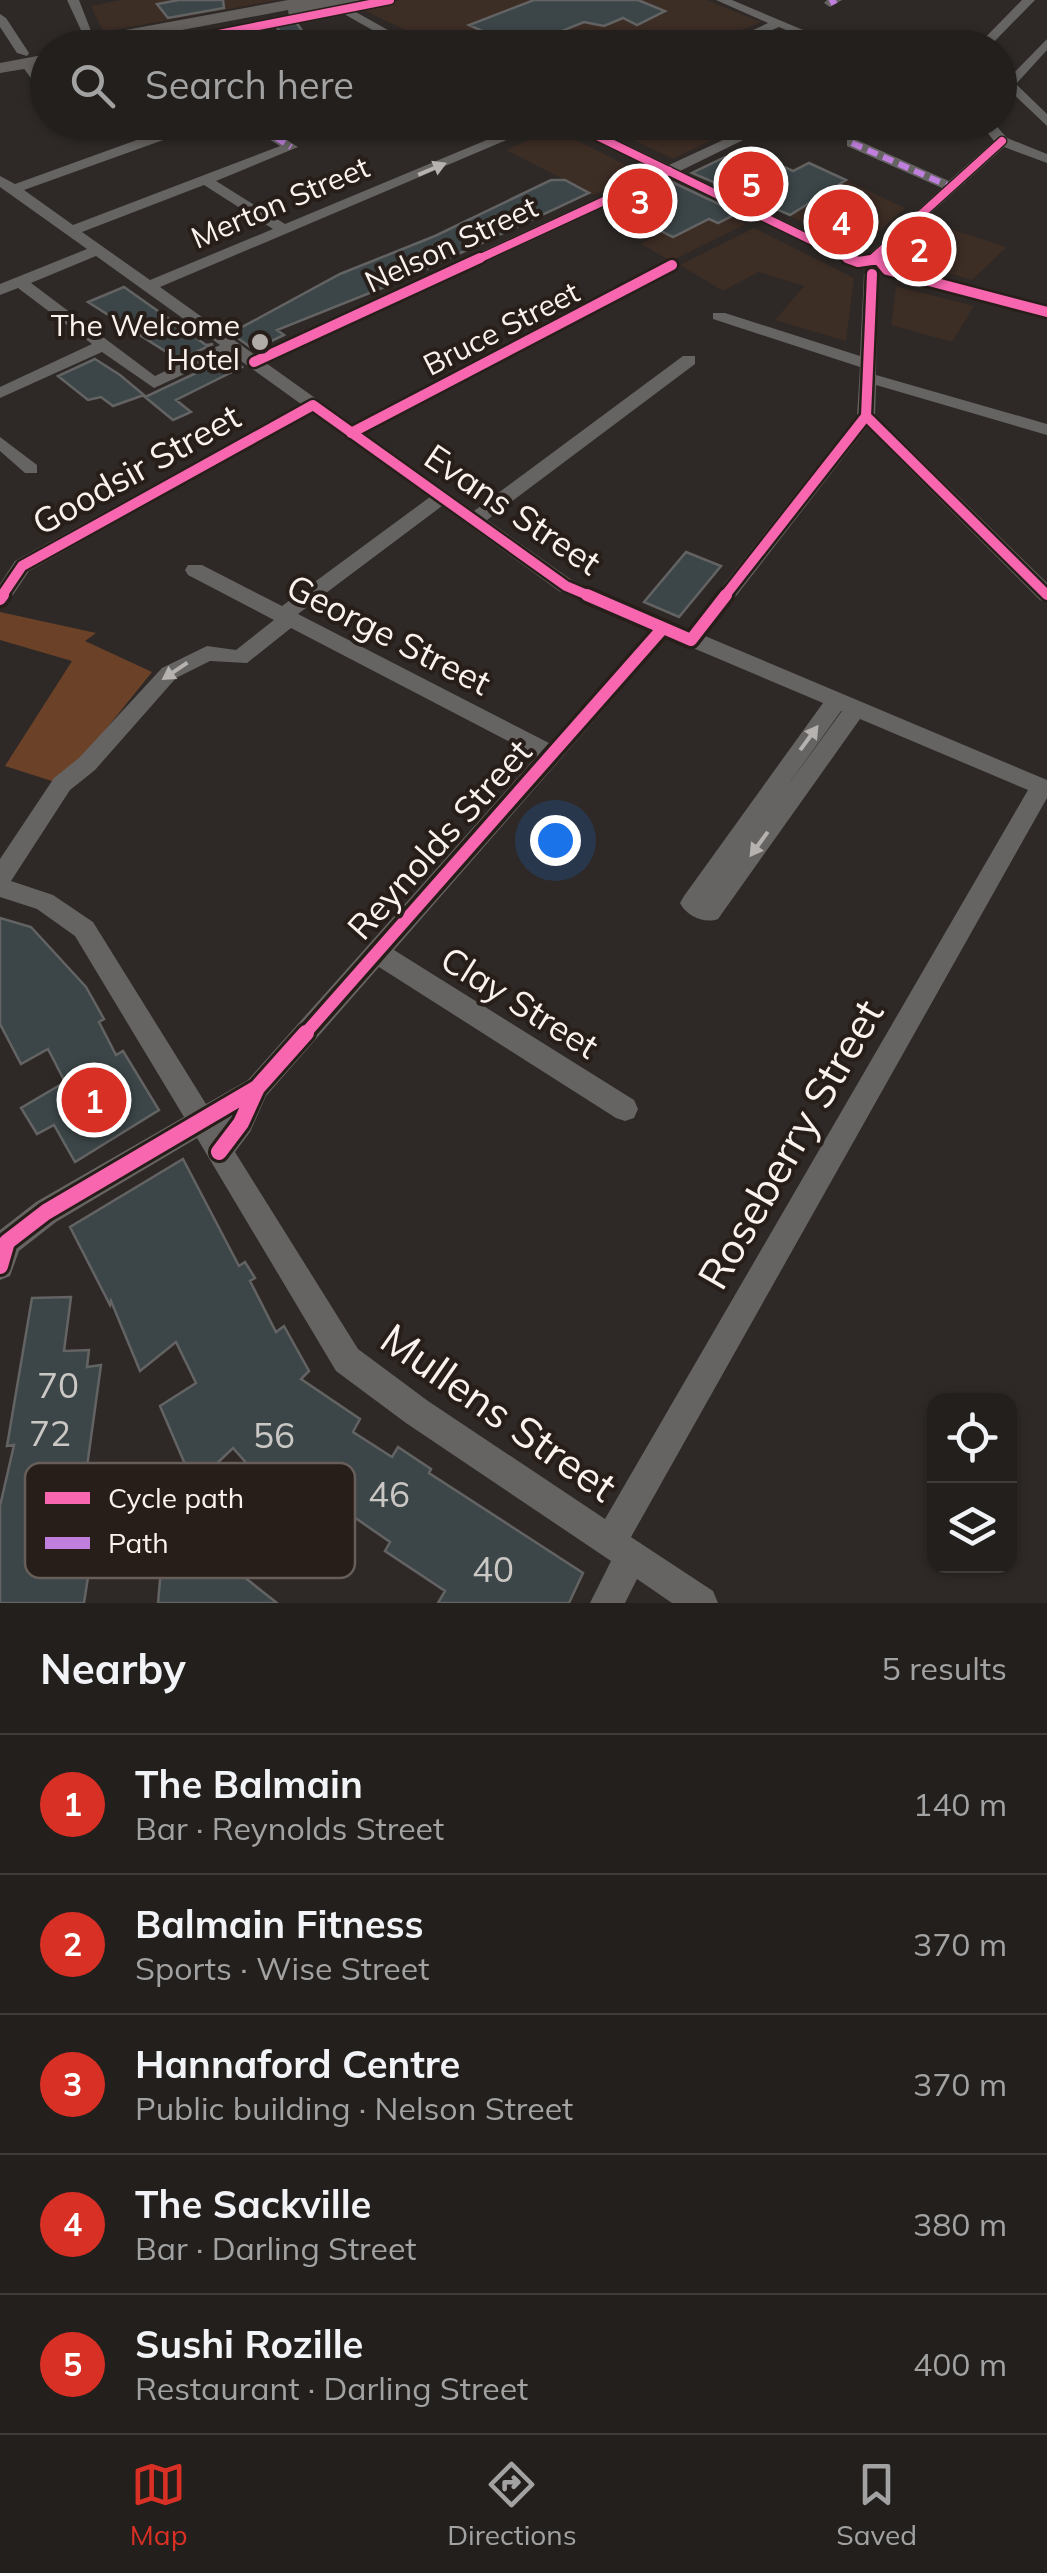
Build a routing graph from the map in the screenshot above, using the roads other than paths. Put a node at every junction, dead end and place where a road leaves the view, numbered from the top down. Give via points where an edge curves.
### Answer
1 (73, 0) edge
2 (354, 0) edge
3 (722, 0) edge
4 (1028, 0) edge
5 (327, 2) edge
6 (0, 18) edge
7 (779, 23) junction
8 (91, 30) edge
9 (176, 30) edge
10 (380, 30) edge
11 (763, 30) edge
12 (796, 30) edge
13 (998, 30) edge
14 (1047, 44) edge
15 (30, 56) edge
16 (0, 58) edge
17 (25, 58) junction
18 (30, 58) edge
19 (30, 67) edge
20 (0, 68) edge
21 (1017, 76) edge
22 (1017, 91) edge
23 (1047, 122) edge
24 (133, 140) edge
25 (281, 140) edge
26 (501, 140) edge
27 (604, 140) edge
28 (736, 140) edge
29 (1002, 141) joint
30 (852, 143) dead end
31 (1047, 159) edge
32 (669, 172) junction
33 (205, 180) junction
34 (7, 185) edge
35 (951, 186) junction
36 (284, 230) junction
37 (72, 232) junction
38 (98, 250) junction
39 (672, 265) dead end
40 (872, 266) junction
41 (20, 282) junction
42 (148, 287) junction
43 (0, 290) edge
44 (1047, 312) edge
45 (720, 316) dead end
46 (103, 345) junction
47 (231, 346) junction
48 (689, 360) dead end
49 (254, 362) junction
50 (867, 370) junction
51 (0, 393) edge
52 (313, 406) junction
53 (866, 416) junction
54 (1047, 430) edge
55 (351, 433) junction
56 (0, 442) edge
57 (31, 468) dead end
58 (441, 498) junction
59 (473, 521) junction
60 (195, 570) dead end
61 (1047, 595) edge
62 (0, 599) edge
63 (285, 618) junction
64 (662, 628) junction
65 (692, 640) junction
66 (846, 704) junction
67 (553, 755) junction
68 (1044, 788) edge
69 (774, 804) dead end
70 (0, 878) edge
71 (0, 887) edge
72 (378, 953) junction
73 (257, 1088) junction
74 (624, 1109) dead end
75 (199, 1118) junction
76 (219, 1152) junction
77 (2, 1246) edge
78 (620, 1549) junction
79 (607, 1603) edge
80 (701, 1603) edge

1 - 8 street
2 - 5 highway
3 - 7 street
4 - 13 street
5 - 9 highway
5 - 10 street
6 - 17 street
7 - 11 street
7 - 12 street
14 - 21 street
15 - 17 highway
16 - 17 highway
17 - 18 highway
17 - 19 street
17 - 20 highway
22 - 23 street
24 - 34 street
25 - 33 street via 292,147
36 -> 26 street, Merton Street
27 - 32 street
28 - 32 street, Nelson Street
29 - 31 street
29 - 35 street
30 - 35 street
32 - 40 street
32 - 49 street, Nelson Street
33 - 36 street
33 - 37 street
34 - 37 street, Evans Street
35 - 40 street
36 - 42 street, Merton Street
37 - 38 street, Evans Street
38 - 41 street
38 - 42 street, Evans Street
39 - 55 street, Bruce Street
40 - 44 street
40 - 50 street
41 - 43 street
41 - 46 street
42 - 47 street, Evans Street
45 - 50 street
46 - 47 street via 154,383
46 - 51 street
47 - 49 street, Evans Street
48 - 59 street
49 - 52 street, Evans Street
50 - 53 street
50 - 54 street
52 - 55 street, Evans Street
52 - 62 street, Goodsir Street via 22,566
53 - 61 street
53 - 65 street
55 - 58 street, Evans Street
56 - 57 street
58 - 59 street, Evans Street
58 - 63 street
59 - 64 street, Evans Street via 566,586
60 - 63 street, George Street
63 - 67 street, George Street
63 -> 70 street via 240,658 206,652 168,672 88,764 62,784
64 - 65 street, Evans Street
64 - 67 street, Reynolds Street
65 - 66 street, Evans Street
66 - 68 street, Evans Street
66 - 69 street
67 - 72 street, Reynolds Street
68 - 78 street, Roseberry Street
71 - 75 street, Mullens Street via 60,910 84,929
72 - 73 street, Reynolds Street
72 - 74 street, Clay Street
73 - 75 street, Reynolds Street
73 - 76 street, Reynolds Street
75 - 76 street, Mullens Street
75 - 77 street, Reynolds Street
76 - 78 street, Mullens Street via 347,1360
78 - 79 street, Roseberry Street
78 - 80 street, Mullens Street

